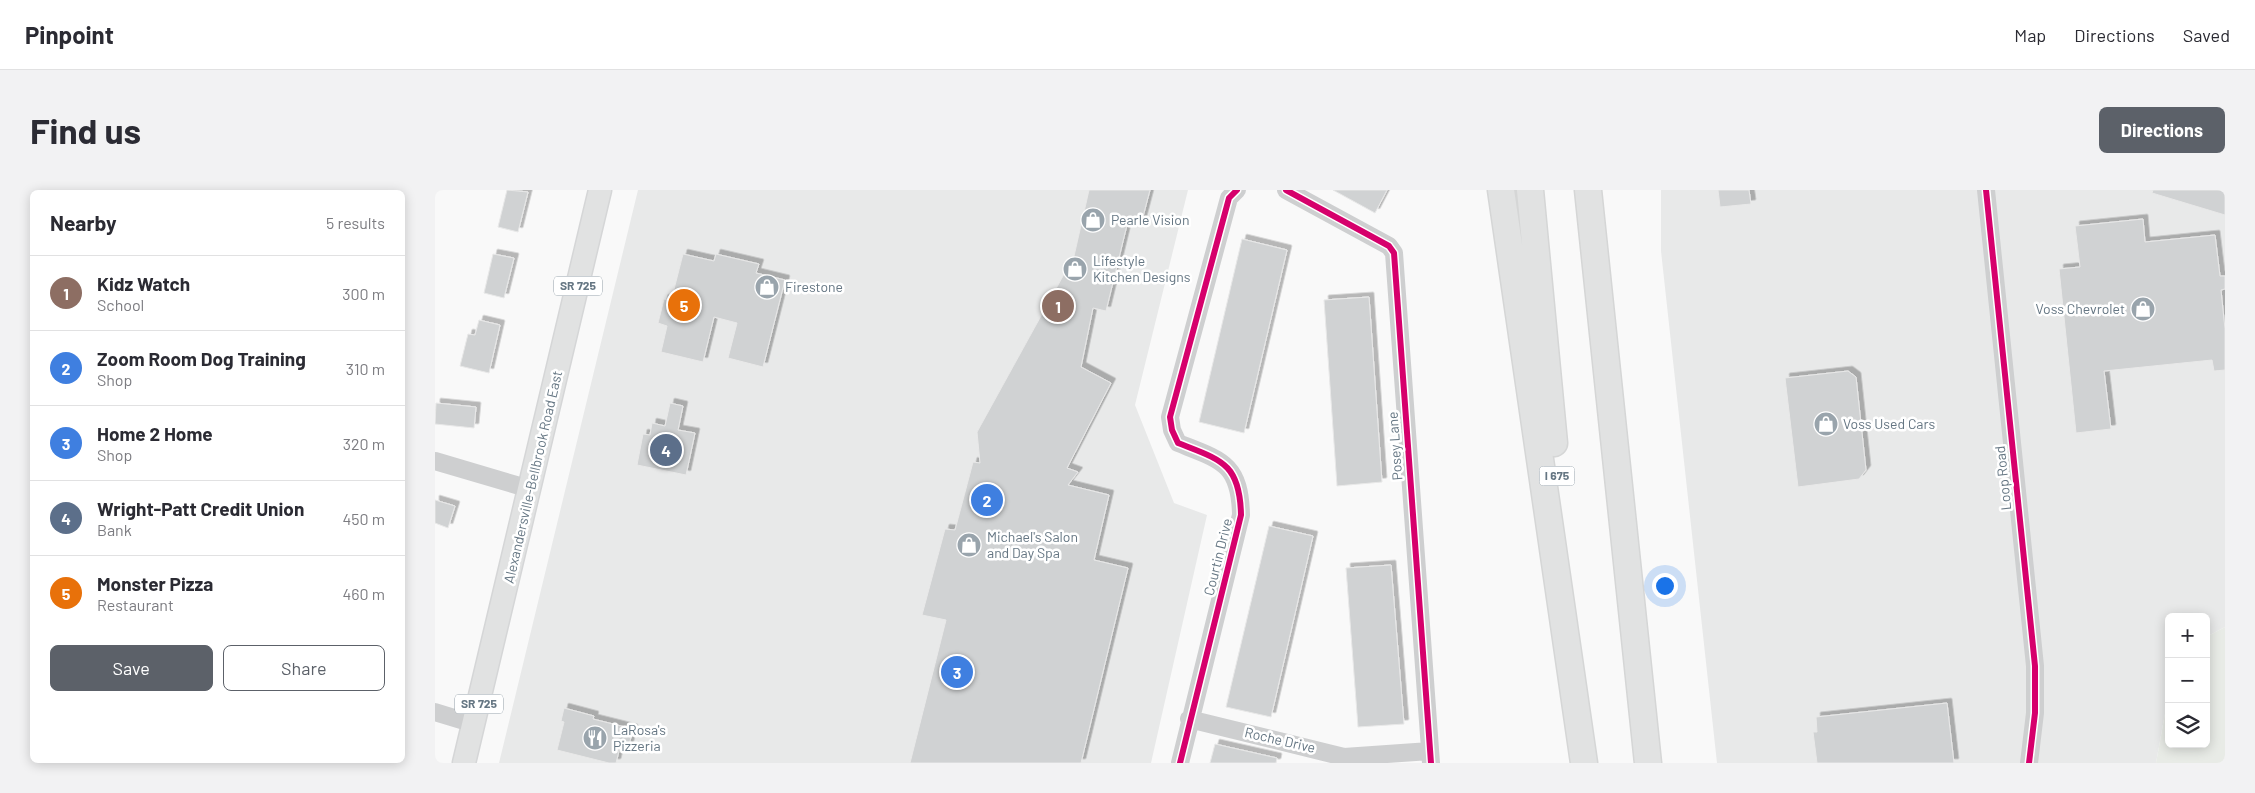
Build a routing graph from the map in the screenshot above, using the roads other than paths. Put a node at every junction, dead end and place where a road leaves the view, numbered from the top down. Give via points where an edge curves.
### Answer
1 (600, 190) edge
2 (1237, 190) edge
3 (1286, 190) edge
4 (1501, 190) edge
5 (1530, 190) edge
6 (1588, 190) edge
7 (1596, 190) edge
8 (1985, 190) edge
9 (1592, 227) junction
10 (435, 461) edge
11 (531, 489) junction
12 (435, 712) edge
13 (1189, 719) junction
14 (474, 724) junction
15 (1430, 757) edge
16 (465, 763) edge
17 (1180, 763) edge
18 (1585, 763) edge
19 (1648, 763) edge
20 (2029, 763) edge

1 - 11 main road, Alexandersville-Bellbrook Road East / SR 725
2 - 13 street, Courtin Drive via 1229,198 1170,417 1178,443 1220,460 1231,471 1241,493 1241,515
3 - 15 street, Posey Lane via 1389,246 1394,253
4 - 18 highway
5 - 18 highway, I 675
6 - 9 highway
7 - 9 highway
8 - 20 street, Loop Road via 2035,666 2035,713
9 - 19 highway
10 - 11 street
11 - 14 main road, Alexandersville-Bellbrook Road East / SR 725
12 - 14 street
13 - 15 street, Roche Drive via 1344,757
13 - 17 street, Courtin Drive
14 - 16 main road, Alexandersville-Bellbrook Road East / SR 725

